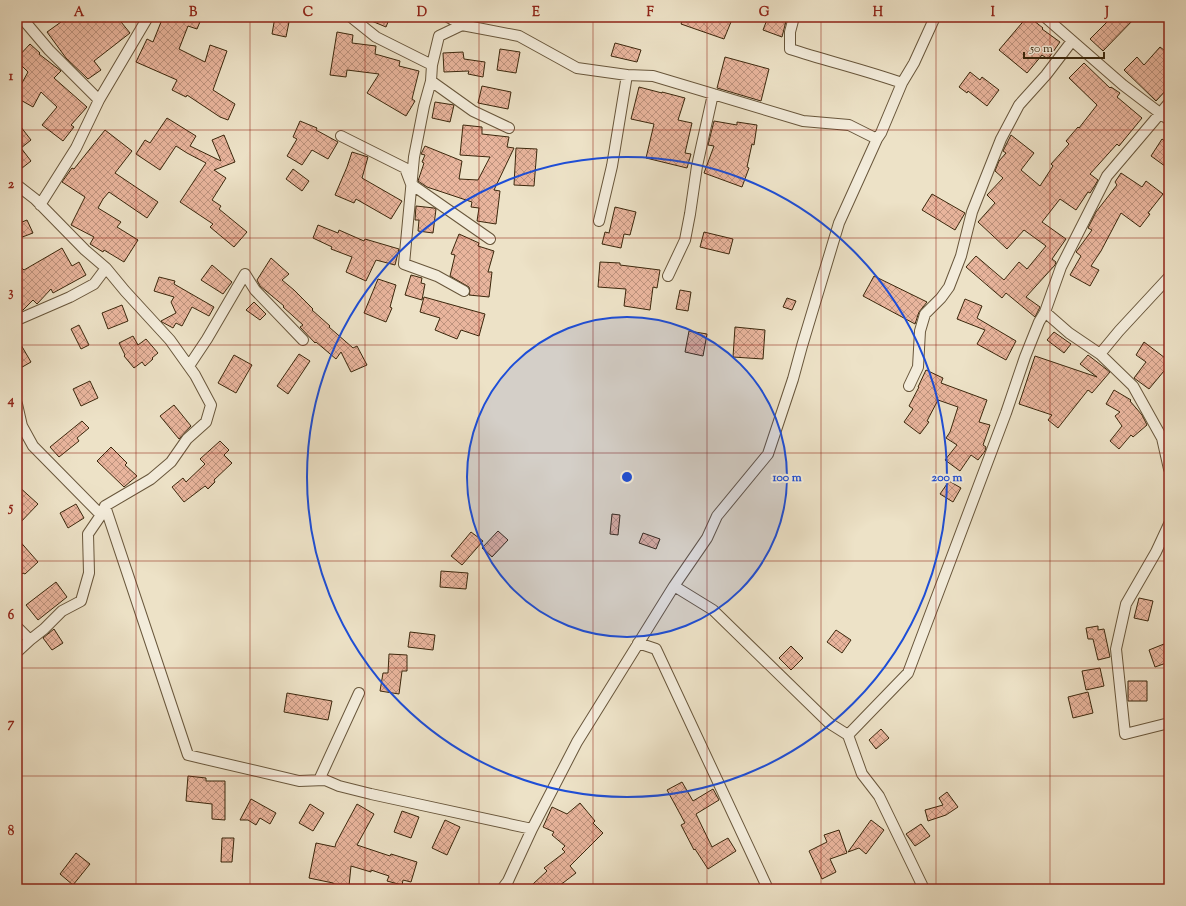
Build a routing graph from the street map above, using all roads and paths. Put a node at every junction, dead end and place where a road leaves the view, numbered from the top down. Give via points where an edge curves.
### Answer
1 (21, 17) edge
2 (148, 17) edge
3 (351, 17) edge
4 (448, 17) edge
5 (794, 17) edge
6 (935, 17) edge
7 (1045, 17) edge
8 (462, 25) junction
9 (1072, 41) junction
10 (432, 65) junction
11 (627, 75) junction
12 (431, 81) junction
13 (902, 83) junction
14 (713, 94) junction
15 (99, 100) junction
16 (1169, 103) edge
17 (1161, 113) junction
18 (1169, 120) edge
19 (509, 128) dead end
20 (341, 136) dead end
21 (877, 139) junction
22 (411, 184) junction
23 (17, 185) edge
24 (40, 205) junction
25 (599, 221) dead end
26 (490, 239) dead end
27 (106, 268) junction
28 (668, 276) dead end
29 (1169, 277) edge
30 (464, 291) dead end
31 (1046, 312) junction
32 (17, 320) edge
33 (303, 340) dead end
34 (1100, 354) junction
35 (189, 366) junction
36 (909, 386) dead end
37 (17, 404) edge
38 (1169, 469) edge
39 (103, 510) junction
40 (1169, 524) edge
41 (674, 586) junction
42 (17, 627) edge
43 (30, 640) junction
44 (638, 643) junction
45 (17, 652) edge
46 (360, 693) dead end
47 (1169, 723) edge
48 (848, 735) junction
49 (319, 780) junction
50 (532, 829) junction
51 (502, 889) edge
52 (768, 889) edge
53 (924, 889) edge

1 - 15 street via 49,50
2 - 15 street
3 - 10 street via 376,37
4 - 8 street
5 - 13 street via 790,32 790,48
6 - 13 street
7 - 9 street
8 - 10 street via 438,36
8 - 11 street via 519,36 577,68
9 - 17 street via 1123,85
9 - 36 street via 1019,105 1001,139 972,212 961,256 949,286 925,314 920,331 918,367
10 - 12 street
11 - 14 street via 653,76
11 - 25 street via 612,166
12 - 19 street via 473,111
12 - 22 street via 415,149
13 - 21 street
14 - 21 street via 803,121 849,125
14 - 28 street via 696,166 685,240
15 - 24 street via 76,148
16 - 17 street
17 - 18 street
17 - 31 street via 1108,176 1061,267
20 - 22 street via 405,168
21 - 41 street via 839,223 794,379 768,454 717,516 707,538
22 - 26 street
22 - 30 street via 404,264 437,276
23 - 24 street
24 - 27 street
27 - 32 street via 94,284
27 - 35 street via 170,340
29 - 34 street
31 - 34 street via 1069,333
31 - 48 street via 1025,357 908,673
33 - 35 street via 255,290 245,274
34 - 38 street via 1133,386 1162,438
35 - 39 street via 211,405 206,422 156,475
37 - 39 street via 22,426 33,446
39 - 43 street via 88,534 89,573 81,600 62,611
39 - 49 street via 188,755 299,781
40 - 47 street via 1126,604 1116,649 1125,734
41 - 44 street
41 - 48 street via 713,610 829,723
42 - 43 street
43 - 45 street
44 - 50 street via 577,742
44 - 52 street via 656,649
46 - 49 street
48 - 53 street via 862,774 879,796
49 - 50 street via 328,780 339,786 371,794
50 - 51 street

